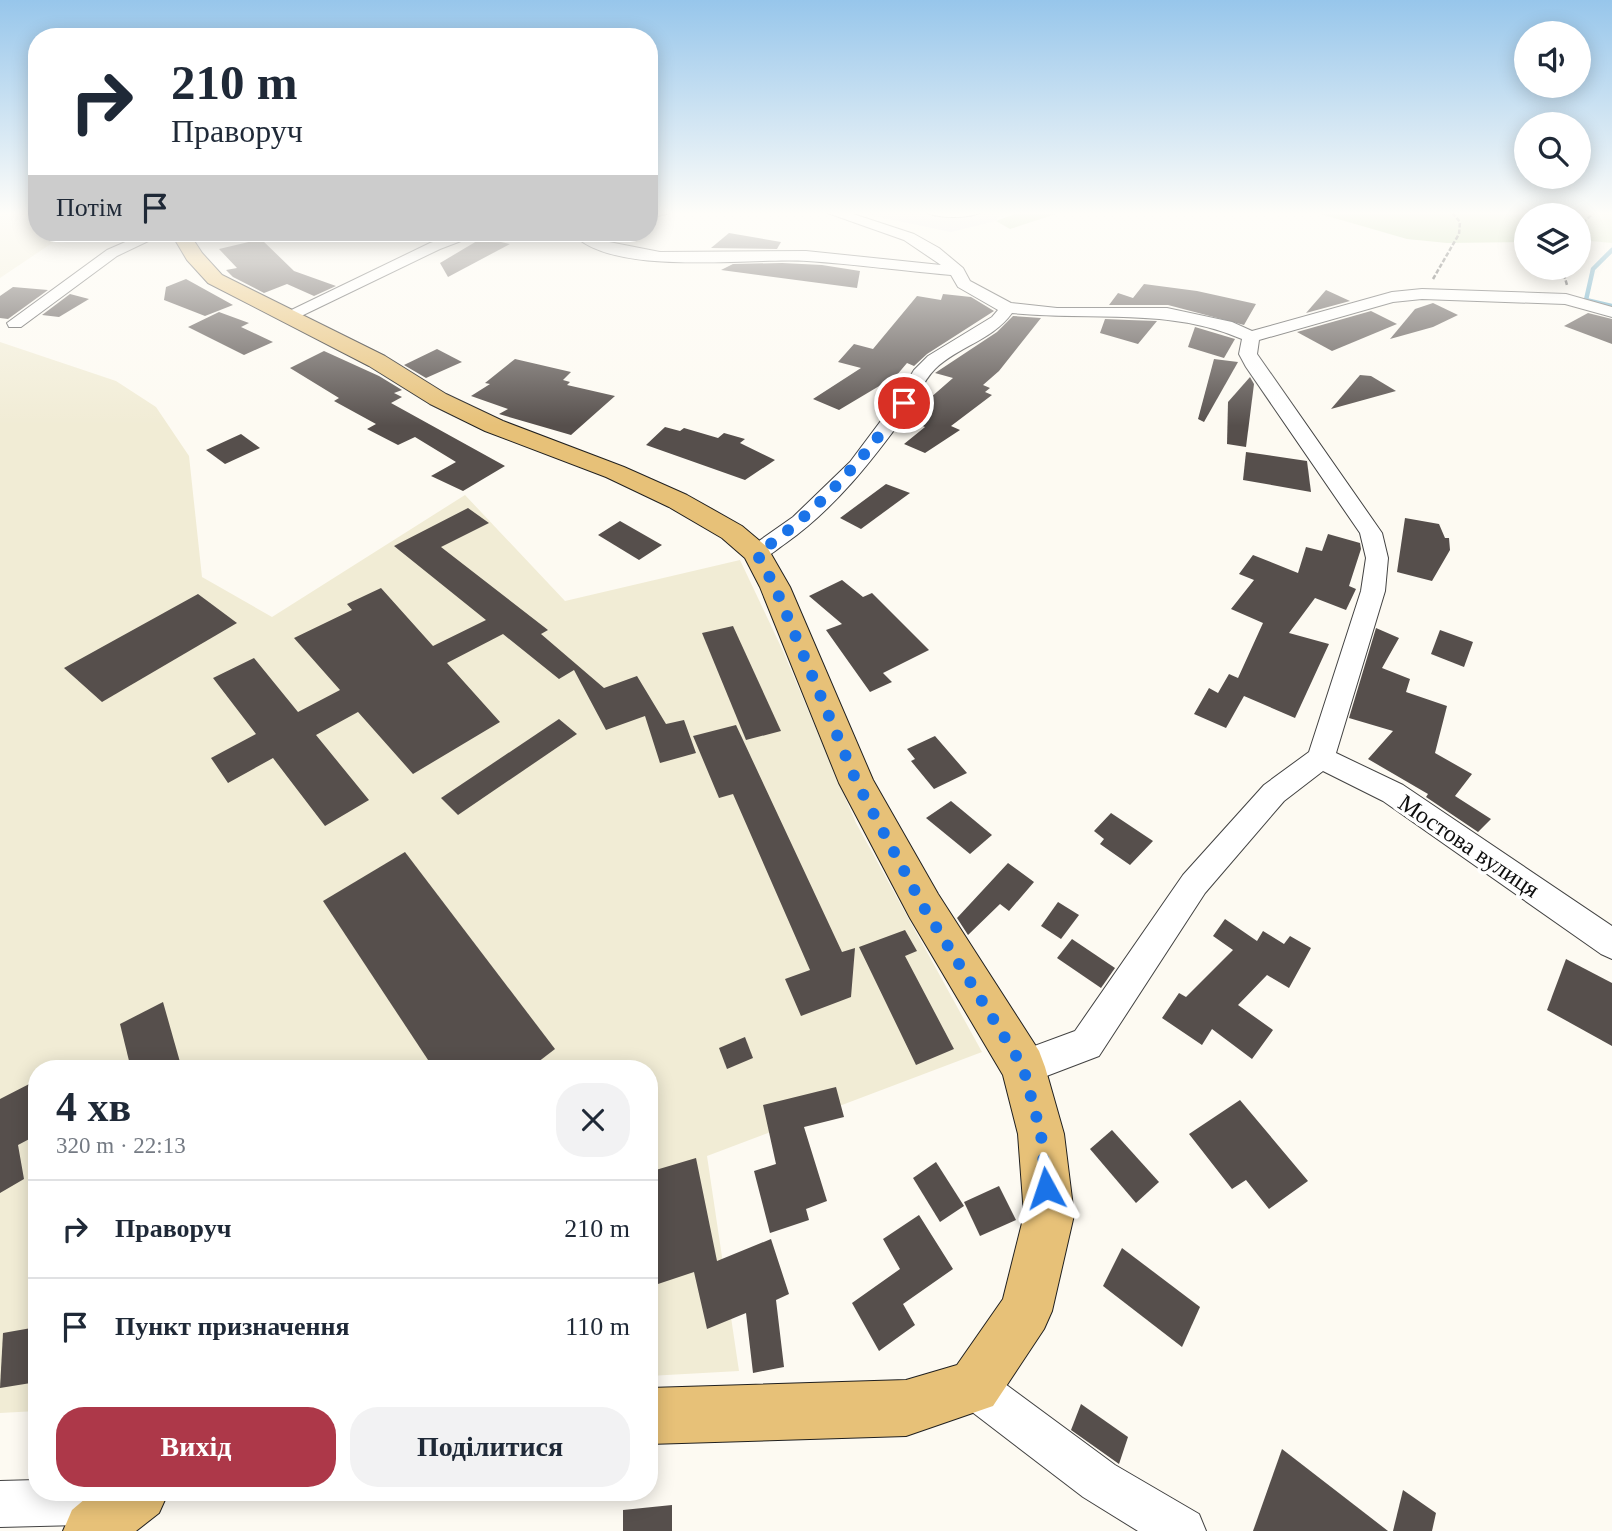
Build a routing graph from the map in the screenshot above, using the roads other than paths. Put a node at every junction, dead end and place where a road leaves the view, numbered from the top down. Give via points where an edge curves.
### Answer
1 (71, 282) edge
2 (222, 282) edge
3 (358, 282) edge
4 (963, 282) edge
5 (1007, 308) junction
6 (1612, 312) edge
7 (289, 315) junction
8 (15, 323) dead end
9 (1251, 337) junction
10 (757, 554) junction
11 (1321, 758) junction
12 (1612, 944) edge
13 (1023, 1067) junction
14 (974, 1387) junction
15 (658, 1416) edge
16 (0, 1504) edge
17 (119, 1508) edge
18 (1182, 1531) edge

1 - 8 street
2 - 7 main road
3 - 7 street
4 - 5 street
5 - 9 street via 1167,313 1226,326
5 - 10 street via 998,321 934,360 857,466 801,522
6 - 9 street via 1566,299 1422,294 1392,297
7 - 10 main road via 494,426 678,501 732,532
9 - 11 street via 1248,354 1255,367 1371,533 1377,558 1373,591
10 - 13 main road via 857,783 923,906
11 - 12 street, Мостова вулиця via 1393,793
11 - 13 street via 1274,793 1194,884 1087,1044
13 - 14 main road via 1041,1134 1049,1215 1026,1311
14 - 15 main road via 906,1408
14 - 18 street via 1099,1481
16 - 17 street

